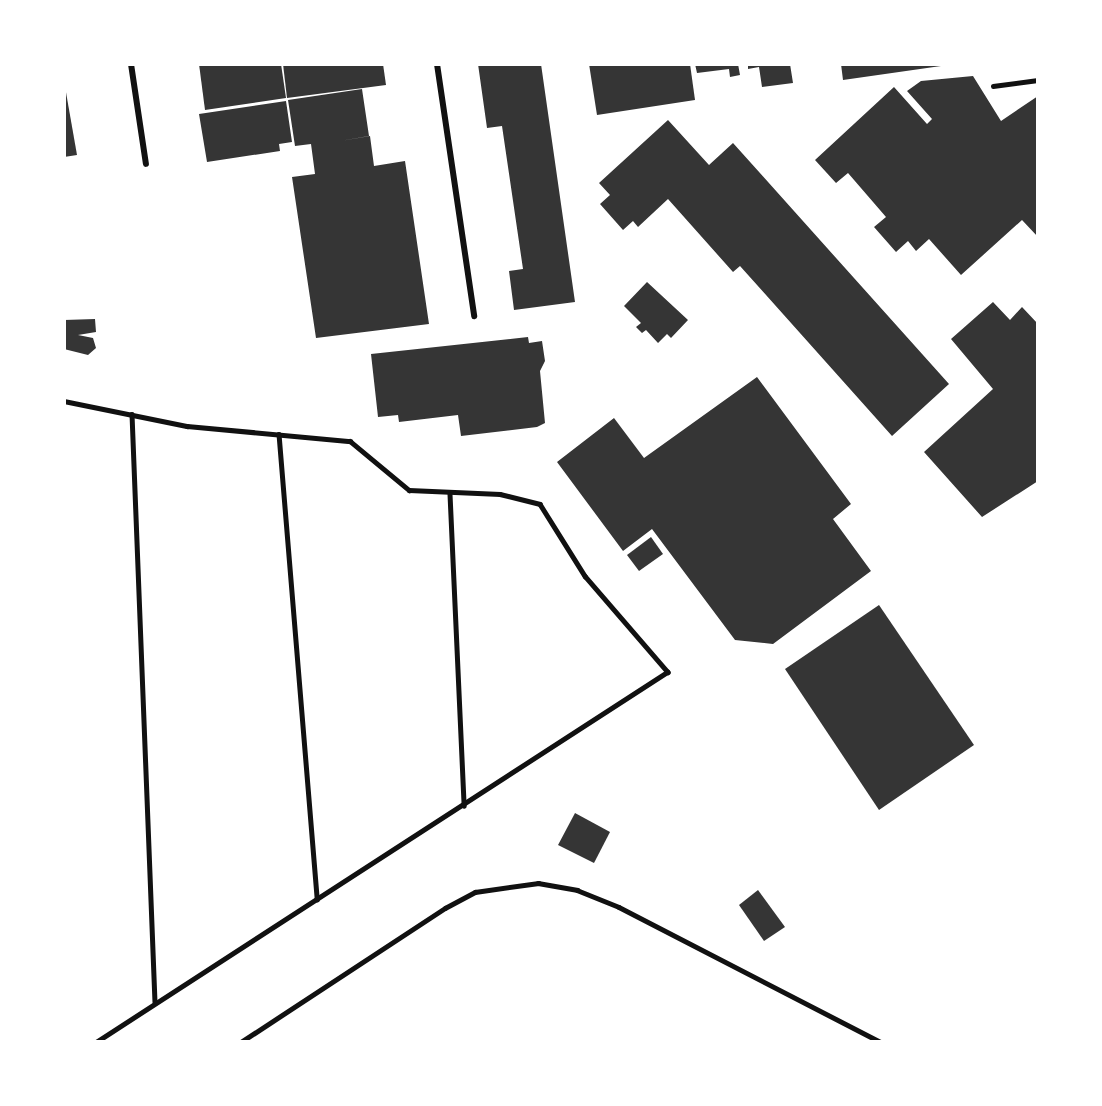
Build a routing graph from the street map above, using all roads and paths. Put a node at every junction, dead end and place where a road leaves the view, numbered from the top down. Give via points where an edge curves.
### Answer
1 (131, 64) edge
2 (437, 64) edge
3 (1038, 80) edge
4 (993, 86) dead end
5 (146, 164) dead end
6 (474, 316) dead end
7 (64, 401) edge
8 (132, 414) junction
9 (279, 434) junction
10 (450, 494) junction
11 (464, 806) junction
12 (317, 900) junction
13 (155, 1002) junction
14 (97, 1041) edge
15 (241, 1041) edge
16 (881, 1041) edge

1 - 5 street
2 - 6 street
3 - 4 lane
7 - 8 lane
8 - 9 lane via 187,426
8 - 13 lane
9 - 10 lane via 350,441 409,490
9 - 12 lane
10 - 11 lane
10 - 11 lane via 500,494 540,504 585,576 668,672
11 - 12 lane
12 - 13 lane
13 - 14 lane
15 - 16 lane via 445,908 476,892 538,883 577,890 619,907

